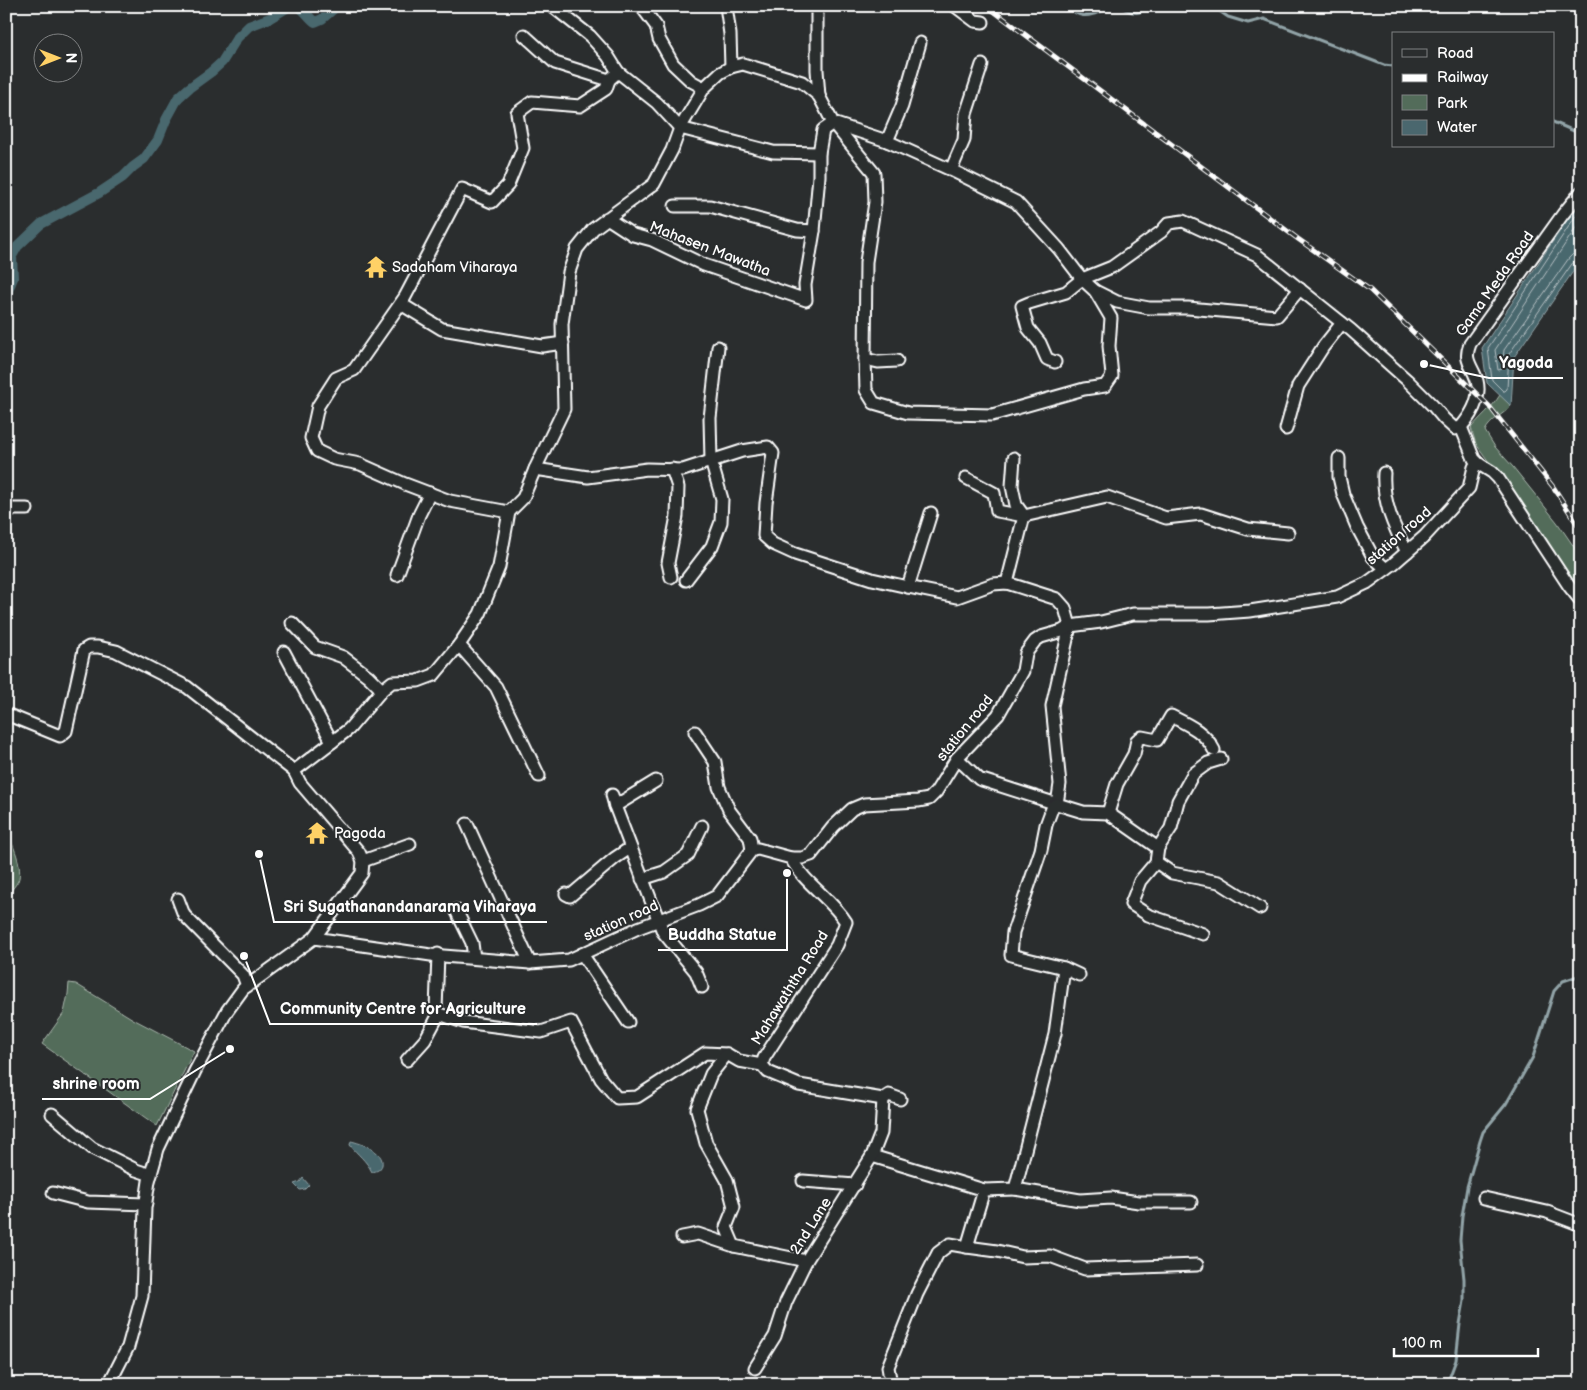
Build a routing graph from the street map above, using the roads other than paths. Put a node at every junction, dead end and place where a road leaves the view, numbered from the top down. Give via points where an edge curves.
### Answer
1 (552, 6) edge
2 (641, 6) edge
3 (726, 6) edge
4 (817, 6) edge
5 (955, 6) edge
6 (983, 22) dead end
7 (524, 35) dead end
8 (920, 44) dead end
9 (982, 65) dead end
10 (731, 68) junction
11 (618, 72) junction
12 (609, 80) junction
13 (704, 88) junction
14 (819, 96) junction
15 (833, 122) junction
16 (680, 128) junction
17 (887, 141) junction
18 (818, 152) junction
19 (951, 170) junction
20 (1581, 192) edge
21 (675, 206) dead end
22 (608, 218) junction
23 (814, 231) junction
24 (1082, 279) junction
25 (1300, 290) junction
26 (1094, 291) junction
27 (403, 300) junction
28 (1342, 323) junction
29 (563, 343) junction
30 (718, 346) dead end
31 (866, 359) junction
32 (897, 360) dead end
33 (1055, 362) dead end
34 (1461, 427) junction
35 (1286, 429) dead end
36 (1014, 458) dead end
37 (1339, 458) dead end
38 (711, 461) junction
39 (1479, 464) junction
40 (534, 469) junction
41 (672, 470) junction
42 (1384, 473) dead end
43 (966, 478) dead end
44 (430, 493) junction
45 (6, 509) edge
46 (27, 509) dead end
47 (509, 512) junction
48 (930, 513) dead end
49 (1024, 516) junction
50 (1288, 533) dead end
51 (1407, 552) junction
52 (1386, 569) junction
53 (397, 575) dead end
54 (671, 577) dead end
55 (686, 580) dead end
56 (1007, 583) junction
57 (908, 587) junction
58 (1581, 601) edge
59 (292, 623) dead end
60 (1070, 626) junction
61 (459, 646) junction
62 (284, 652) dead end
63 (382, 690) junction
64 (6, 714) edge
65 (695, 732) dead end
66 (332, 742) junction
67 (957, 758) junction
68 (294, 771) junction
69 (539, 776) dead end
70 (656, 781) dead end
71 (1057, 804) junction
72 (1108, 813) junction
73 (467, 824) dead end
74 (702, 826) dead end
75 (410, 844) dead end
76 (630, 848) junction
77 (1158, 848) junction
78 (752, 850) junction
79 (791, 858) junction
80 (363, 861) junction
81 (1156, 862) junction
82 (642, 879) junction
83 (566, 894) dead end
84 (178, 899) dead end
85 (1260, 908) dead end
86 (456, 910) dead end
87 (657, 920) junction
88 (1203, 934) dead end
89 (314, 938) junction
90 (438, 954) junction
91 (582, 954) junction
92 (474, 958) junction
93 (530, 963) junction
94 (1064, 968) junction
95 (1079, 975) dead end
96 (247, 986) junction
97 (702, 987) dead end
98 (439, 1014) junction
99 (628, 1022) dead end
100 (726, 1054) junction
101 (407, 1060) dead end
102 (762, 1065) junction
103 (883, 1099) junction
104 (900, 1099) dead end
105 (52, 1114) dead end
106 (872, 1156) junction
107 (151, 1175) junction
108 (803, 1180) dead end
109 (855, 1185) junction
110 (1015, 1189) junction
111 (984, 1190) junction
112 (53, 1193) dead end
113 (1484, 1198) dead end
114 (1191, 1202) dead end
115 (146, 1204) junction
116 (1581, 1226) edge
117 (682, 1238) dead end
118 (734, 1246) junction
119 (966, 1247) junction
120 (806, 1261) junction
121 (1196, 1265) dead end
122 (756, 1368) dead end
123 (108, 1384) edge
124 (891, 1384) edge

1 - 11 street via 590,36
2 - 13 street via 656,26 659,39 673,64 692,82
3 - 10 street
4 - 14 street
5 - 6 street via 975,21
7 - 12 street via 555,63
8 - 17 street via 902,106
9 - 19 street via 966,114 964,140
10 - 13 street via 720,73
10 - 14 street via 743,64 802,82
11 - 12 street
11 - 16 street via 657,103
12 - 27 street via 606,89 580,106 532,102 517,114 523,148 508,184 492,202 462,189
13 - 16 street
14 - 15 street
15 - 17 street
15 - 18 street via 823,130
15 - 31 street via 874,173 876,202 866,262
16 - 18 street via 773,152
16 - 22 street via 654,184
17 - 19 street
18 - 23 street via 820,176
19 - 24 street via 1016,202
20 - 34 street, Gama Meda Road via 1470,344 1466,354 1479,389 1474,407
21 - 23 street via 710,206 797,230
22 - 23 street, Mahasen Mawatha via 633,235 652,240 704,265 806,300 805,285
22 - 29 street via 593,229 577,249 569,272 562,324
24 - 25 street via 1112,267 1169,224 1183,221 1257,255
24 - 26 street
24 - 33 street via 1066,292 1022,306 1028,328 1047,359
25 - 26 street via 1277,316 1149,308 1117,302
25 - 28 street
26 - 31 street via 1111,318 1112,376 1106,386 1084,389 992,415 908,413 874,403 866,390
27 - 29 street via 442,329 542,346
27 - 44 street via 354,370 336,378 318,406 311,438 317,451 334,459 360,464
28 - 34 street via 1407,380 1449,424 1455,429
28 - 35 street via 1298,386
29 - 40 street via 564,409
30 - 38 street via 710,418
31 - 32 street via 878,362
34 - 39 street
36 - 49 street via 1012,486 1016,505
37 - 52 street via 1339,477 1357,527 1373,557
38 - 41 street
38 - 55 street via 722,499 721,522 712,546
38 - 57 street via 768,447 774,453 764,536 795,554
39 - 51 street, station road via 1474,467 1469,488 1460,499
39 - 58 street via 1498,478
40 - 41 street via 588,477 647,469
40 - 47 street via 523,498
41 - 54 street via 678,487 678,516 668,563
42 - 51 street via 1383,487 1390,512
43 - 49 street via 994,493 997,511
44 - 47 street via 450,501
44 - 53 street
45 - 46 street
47 - 61 street via 499,567 480,614
48 - 57 street
49 - 50 street via 1107,497 1166,518 1200,514 1248,529
49 - 56 street
51 - 52 street, station road
52 - 60 street, station road via 1367,583 1337,597 1250,612 1133,614
56 - 57 street via 993,584 957,596
56 - 60 street via 1057,599 1065,608
59 - 63 street via 315,647 343,657
60 - 67 street, station road via 1035,641 1026,653 1023,671 998,715
60 - 71 street via 1052,706 1060,784
61 - 63 street via 434,675 418,681 392,682
61 - 69 street via 496,686
62 - 66 street
63 - 66 street via 350,729
64 - 68 street via 60,736 66,731 84,650 98,647 116,651 187,687
65 - 78 street via 715,762 719,788 729,810 750,838
66 - 68 street
67 - 71 street via 979,779
67 - 79 street, station road via 929,799 864,804 852,809 811,855
68 - 80 street via 300,784 359,852
70 - 76 street via 613,801
71 - 72 street via 1083,812
71 - 94 street via 1053,806 1046,824 1042,850 1013,932 1011,955
72 - 77 street
72 - 77 street via 1137,740 1142,737 1157,740 1171,716 1193,727 1209,741 1217,755 1193,774 1178,801 1171,828
73 - 93 street
74 - 82 street via 688,855 664,872
75 - 80 street
76 - 82 street
76 - 83 street via 570,896
77 - 81 street
78 - 79 street, station road
78 - 87 street, station road via 717,896
79 - 102 street, Mahawaththa Road via 812,886 840,911 846,922 837,945
80 - 89 street via 362,873
81 - 85 street via 1172,873 1219,882
81 - 88 street via 1140,881 1131,904 1148,916
82 - 87 street
84 - 96 street via 184,915 243,975
86 - 92 street via 472,943
87 - 91 street, station road
87 - 97 street via 696,972
89 - 90 street, station road
89 - 96 street
90 - 92 street, station road
90 - 98 street via 436,1010
91 - 93 street, station road via 569,960
91 - 99 street
92 - 93 street, station road
94 - 95 street
94 - 110 street via 1054,1034
96 - 107 street via 227,1011 195,1071 158,1149
98 - 100 street via 463,1022 541,1032 572,1022 601,1079 617,1098 637,1097 705,1053
98 - 101 street via 425,1040
100 - 102 street via 739,1061
100 - 118 street via 711,1074 697,1109 706,1143 727,1180 734,1207 726,1228
102 - 103 street via 768,1072 799,1085
103 - 104 street via 888,1096
103 - 106 street, 2nd Lane via 881,1133
105 - 107 street via 92,1148
106 - 109 street, 2nd Lane
106 - 111 street
107 - 115 street
108 - 109 street
109 - 120 street, 2nd Lane
110 - 111 street
110 - 114 street via 1080,1200 1111,1198 1139,1202
111 - 119 street
112 - 115 street via 88,1202
113 - 116 street via 1547,1212
115 - 123 street via 142,1296 128,1346
117 - 118 street via 698,1234
118 - 120 street
119 - 121 street via 1023,1257 1050,1256 1085,1269
119 - 124 street via 950,1244 938,1253 917,1294 888,1367
120 - 122 street, 2nd Lane via 786,1302 775,1336

